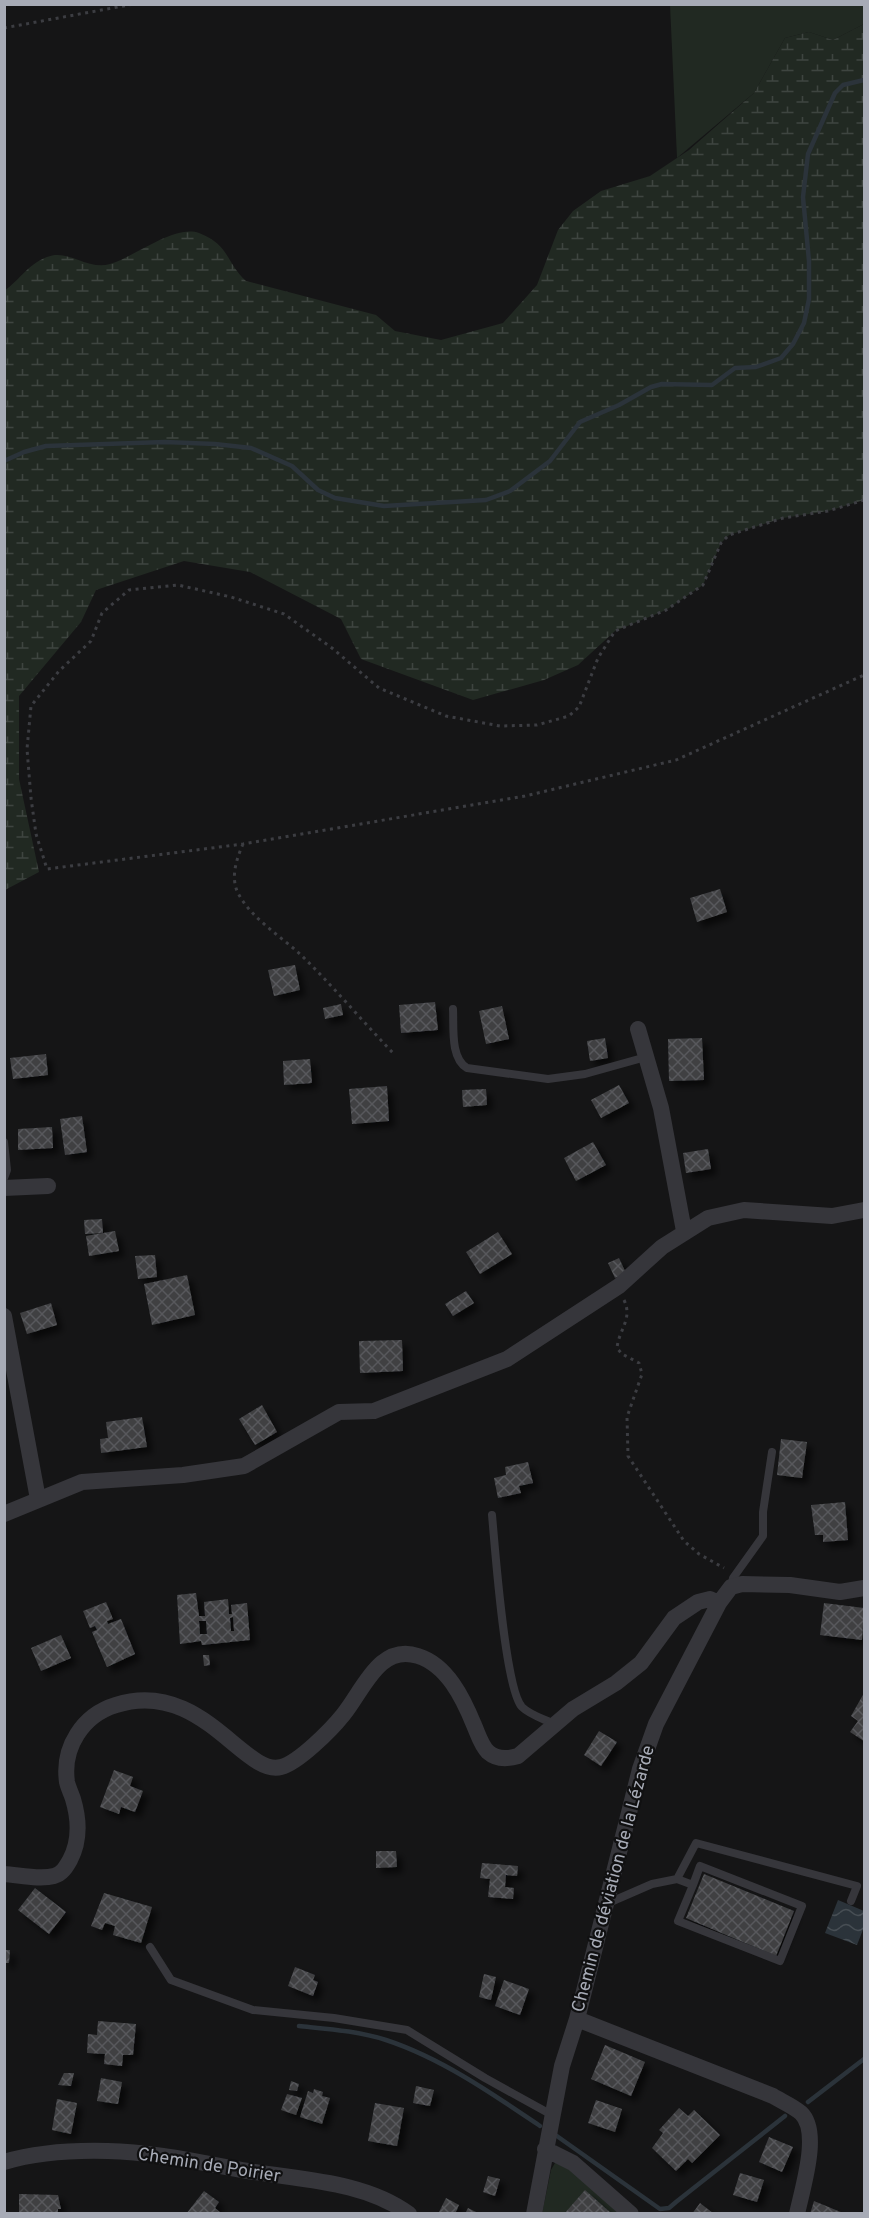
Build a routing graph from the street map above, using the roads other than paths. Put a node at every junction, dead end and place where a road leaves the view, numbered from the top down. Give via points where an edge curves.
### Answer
1 (453, 1009) dead end
2 (638, 1029) dead end
3 (646, 1057) junction
4 (4, 1142) edge
5 (4, 1178) edge
6 (48, 1186) dead end
7 (4, 1188) edge
8 (864, 1210) edge
9 (684, 1231) junction
10 (4, 1316) edge
11 (772, 1452) dead end
12 (38, 1499) junction
13 (4, 1514) edge
14 (492, 1515) dead end
15 (732, 1583) junction
16 (864, 1588) edge
17 (719, 1603) junction
18 (554, 1724) junction
19 (4, 1874) edge
20 (677, 1879) junction
21 (693, 1885) junction
22 (851, 1901) dead end
23 (606, 1904) junction
24 (150, 1947) dead end
25 (577, 2019) junction
26 (552, 2115) junction
27 (545, 2149) junction
28 (4, 2162) edge
29 (409, 2214) edge
30 (534, 2214) edge
31 (631, 2214) edge
32 (797, 2214) edge

1 - 3 lane via 456,1055 467,1068 548,1079 585,1074
2 - 3 street
3 - 9 street via 661,1108
4 - 5 lane
6 - 7 street
8 - 9 street via 831,1216 744,1210 708,1218
9 - 12 street via 605,1295 507,1359 374,1411 339,1412 244,1466 82,1482
10 - 12 street
11 - 15 lane via 763,1536
12 - 13 street
14 - 18 lane via 515,1697 522,1708
15 - 16 street via 840,1592
15 - 17 street, Chemin de déviation de la Lézarde
17 - 18 street via 710,1599 698,1602 674,1618 641,1663
17 - 23 street, Chemin de déviation de la Lézarde via 652,1735
18 - 19 street via 518,1756 501,1759 489,1754 446,1675 433,1664 408,1653 387,1659 375,1669 330,1729 290,1764 278,1768 266,1768 220,1731 176,1704 160,1700 122,1703 92,1716 70,1746 67,1783 78,1821 76,1840 65,1869 55,1876
20 - 21 lane
20 - 22 lane via 696,1843 857,1886
20 - 23 lane via 652,1884
21 - 21 lane via 678,1921 780,1962 802,1906 700,1866
23 - 25 street, Chemin de déviation de la Lézarde
24 - 26 lane via 171,1980 254,2010 407,2030
25 - 26 street, Chemin de déviation de la Lézarde
25 - 32 street via 772,2096 801,2113 812,2137
26 - 27 street, Chemin de déviation de la Lézarde
27 - 30 street, Chemin de déviation de la Lézarde
27 - 31 street via 573,2163
28 - 29 street, Chemin de Poirier via 29,2155 110,2151 348,2188 386,2199

